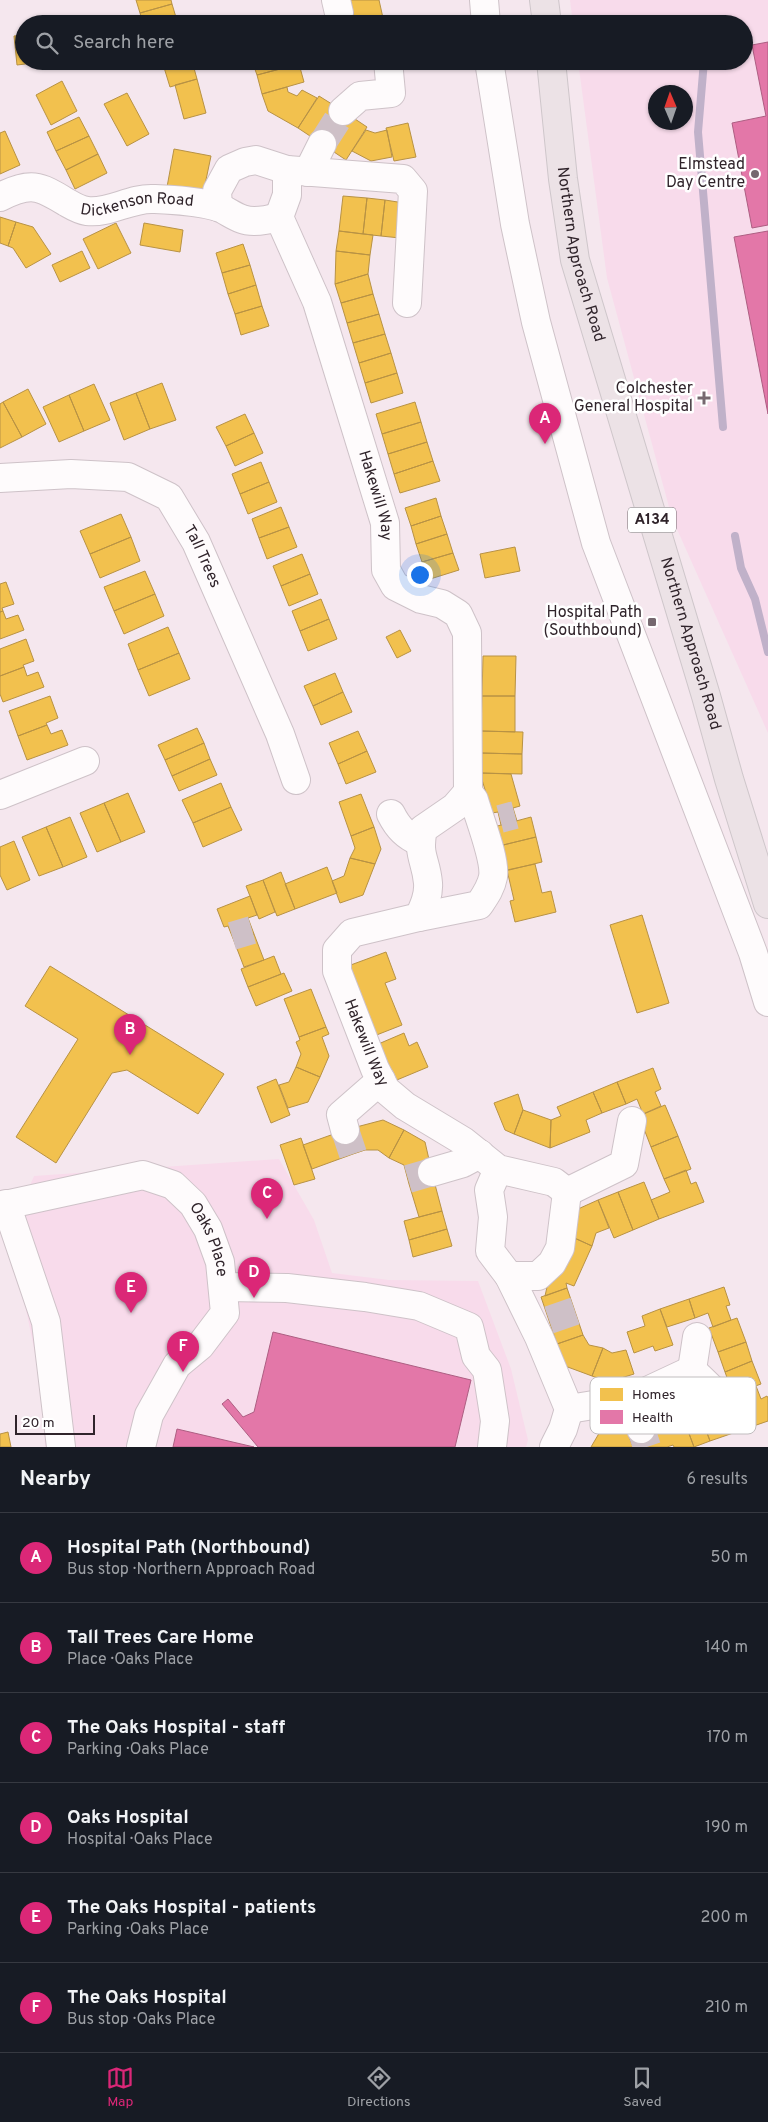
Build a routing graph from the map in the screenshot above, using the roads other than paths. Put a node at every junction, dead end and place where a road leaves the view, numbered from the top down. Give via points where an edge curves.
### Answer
1 (484, 0) edge
2 (544, 0) edge
3 (485, 15) edge
4 (546, 15) edge
5 (389, 70) edge
6 (490, 70) edge
7 (552, 70) edge
8 (343, 112) tunnel mouth
9 (322, 144) tunnel mouth
10 (298, 171) junction
11 (0, 197) edge
12 (218, 207) junction
13 (279, 217) junction
14 (407, 303) dead end
15 (0, 478) edge
16 (85, 761) dead end
17 (296, 780) dead end
18 (468, 792) junction
19 (0, 795) edge
20 (391, 814) dead end
21 (420, 842) junction
22 (768, 904) edge
23 (419, 917) junction
24 (768, 1002) edge
25 (381, 1080) junction
26 (632, 1121) dead end
27 (345, 1130) tunnel mouth
28 (489, 1162) junction
29 (432, 1172) tunnel mouth
30 (566, 1192) junction
31 (3, 1205) edge
32 (509, 1276) junction
33 (223, 1287) junction
34 (697, 1337) dead end
35 (692, 1370) junction
36 (677, 1377) edge
37 (699, 1377) edge
38 (590, 1406) edge
39 (569, 1409) junction
40 (61, 1447) edge
41 (141, 1447) edge
42 (492, 1447) edge
43 (554, 1447) edge

1 - 3 street
2 - 4 main road
5 - 8 street via 391,93 360,96
6 - 24 street via 515,224 536,322 596,544 753,953
7 - 22 main road, Northern Approach Road / A134 via 575,260
9 - 10 street
10 - 12 street via 256,160 229,169 217,191
10 - 13 street
10 - 14 street via 403,179 413,190
11 - 12 street, Dickenson Road via 35,186 80,210 97,212 151,199
12 - 13 street, Dickenson Road via 244,220
13 - 18 street, Hakewill Way via 317,302 385,523 386,570 395,586 421,600 442,604 458,614 467,634
15 - 17 street, Tall Trees via 71,474 128,477 169,497 196,542 280,734
16 - 19 street
18 - 21 street via 455,807 423,829
18 - 23 street, Hakewill Way via 490,821 494,875 489,891 479,905
20 - 21 street via 409,837
21 - 23 street via 428,882 427,898
23 - 25 street, Hakewill Way via 352,933 337,950 336,971
25 - 27 street via 341,1115
25 - 28 street, Hakewill Way via 386,1090 406,1106
26 - 30 street via 624,1164
28 - 29 street via 463,1163
28 - 30 street, Hakewill Way via 554,1182
28 - 32 street via 493,1217 490,1251
30 - 32 street via 560,1248 552,1263 538,1276
31 - 33 street, Oaks Place via 143,1175 173,1185 193,1204 208,1229 220,1262
31 - 40 street, Oaks Place via 46,1322
32 - 39 street via 541,1322
33 - 41 street, Oaks Place via 224,1313 200,1346 176,1365 149,1416
33 - 42 street via 287,1288 365,1297 419,1306 468,1327 476,1356 487,1370 495,1421
34 - 35 street
35 - 36 street
35 - 37 street
38 - 39 street
39 - 43 street

